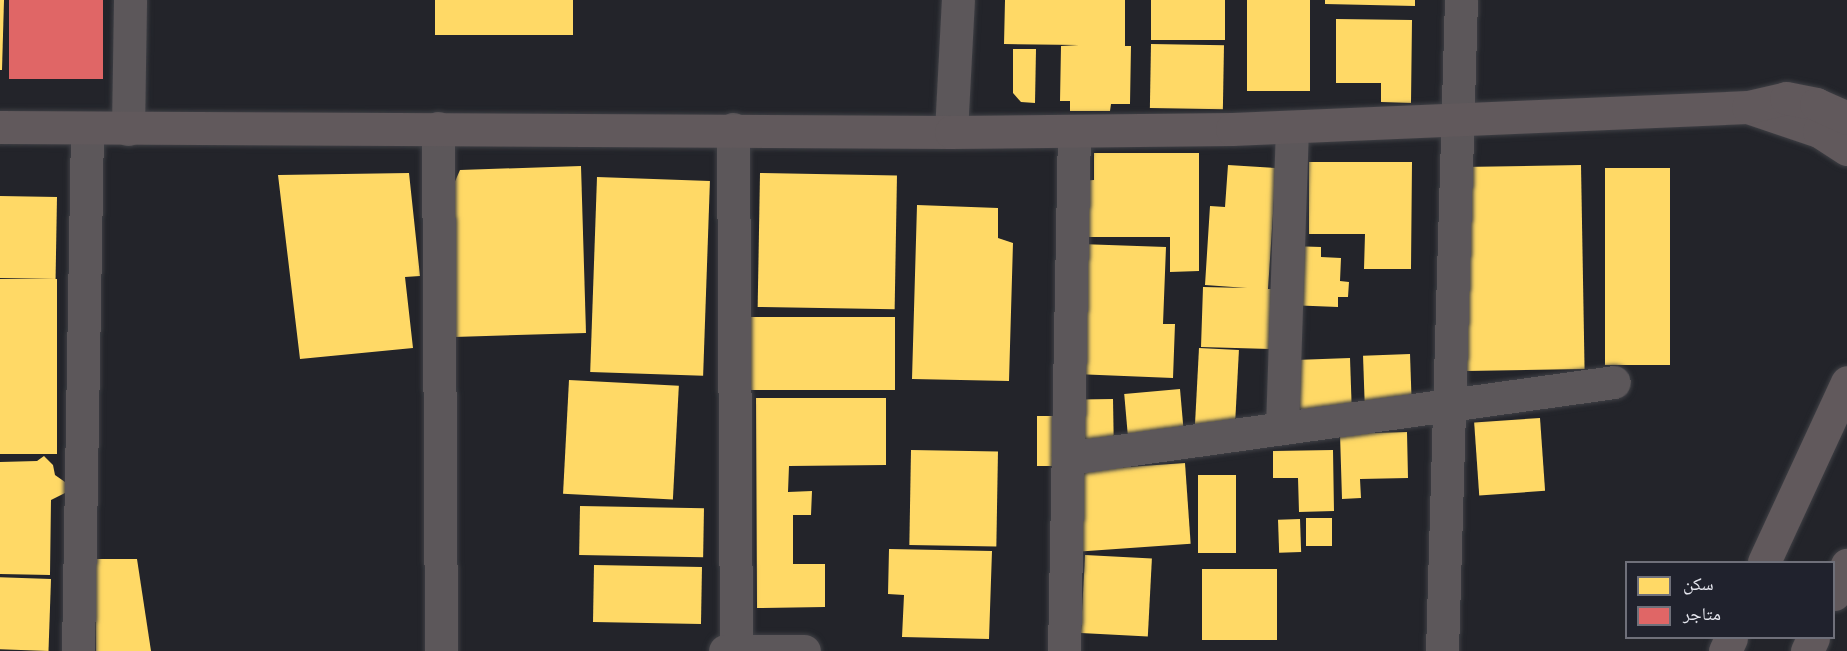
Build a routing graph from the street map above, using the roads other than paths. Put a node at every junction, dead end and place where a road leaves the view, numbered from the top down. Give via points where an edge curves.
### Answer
1 (130, 0) edge
2 (957, 0) edge
3 (1461, 0) edge
4 (1748, 107) junction
5 (1847, 118) edge
6 (1459, 120) junction
7 (0, 127) edge
8 (1292, 127) junction
9 (438, 128) junction
10 (87, 129) junction
11 (128, 129) junction
12 (733, 129) junction
13 (1074, 131) junction
14 (951, 132) junction
15 (1847, 149) edge
16 (1614, 382) dead end
17 (1847, 382) edge
18 (1449, 405) junction
19 (1282, 428) junction
20 (1068, 458) junction
21 (1764, 561) edge
22 (1847, 565) edge
23 (1835, 590) edge
24 (78, 651) edge
25 (441, 651) edge
26 (725, 651) edge
27 (736, 651) edge
28 (804, 651) edge
29 (1064, 651) edge
30 (1442, 651) edge

1 - 11 street
2 - 14 street
3 - 6 street
4 - 5 street via 1798,99
4 - 6 street
4 - 15 street via 1819,131
6 - 8 street
6 - 18 street
7 - 10 street
8 - 13 street
8 - 19 street
9 - 11 street
9 - 12 street
9 - 25 street
10 - 11 street
10 - 24 street
12 - 14 street
12 - 27 street
13 - 14 street
13 - 20 street
16 - 18 street
17 - 21 street
18 - 19 street
18 - 30 street
19 - 20 street
20 - 29 street
22 - 23 street
26 - 27 street
27 - 28 street

